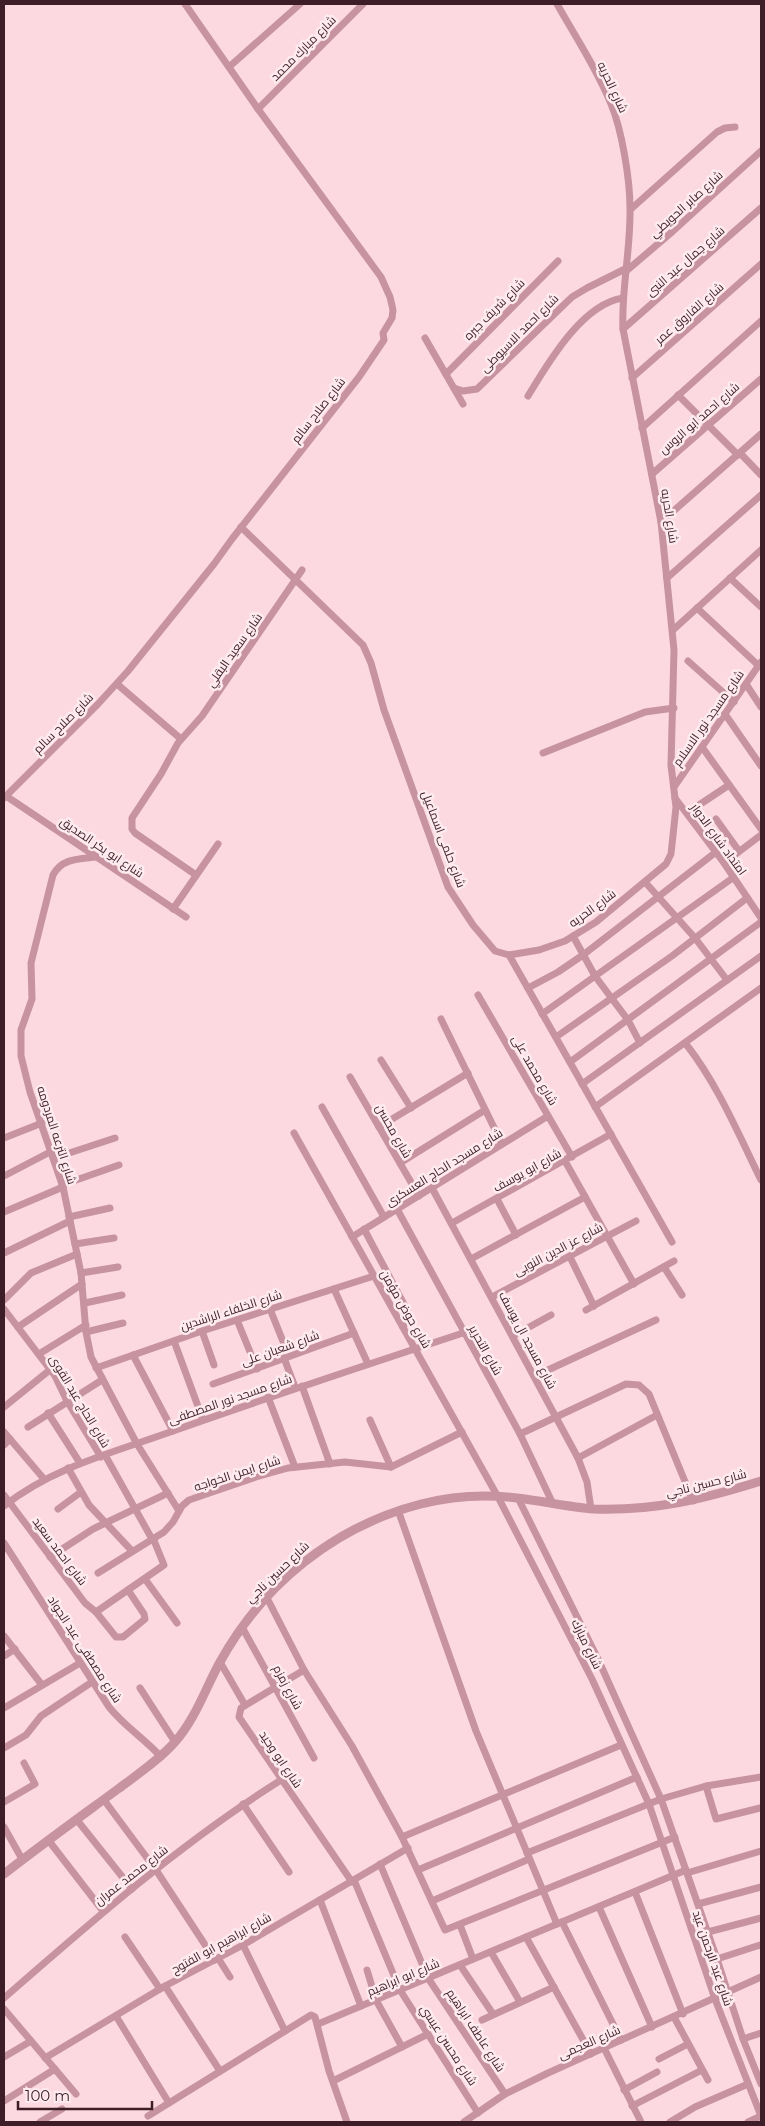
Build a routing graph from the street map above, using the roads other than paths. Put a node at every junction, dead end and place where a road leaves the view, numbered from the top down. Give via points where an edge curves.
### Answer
1 (185, 4) edge
2 (300, 4) edge
3 (363, 4) edge
4 (557, 4) edge
5 (229, 67) junction
6 (258, 109) junction
7 (735, 127) dead end
8 (761, 152) edge
9 (761, 208) edge
10 (630, 209) junction
11 (558, 261) dead end
12 (761, 264) edge
13 (625, 270) junction
14 (623, 298) junction
15 (761, 321) edge
16 (623, 329) junction
17 (425, 338) dead end
18 (446, 374) junction
19 (632, 378) junction
20 (761, 379) edge
21 (454, 388) junction
22 (528, 396) dead end
23 (678, 396) junction
24 (463, 404) dead end
25 (708, 425) junction
26 (642, 428) junction
27 (761, 434) edge
28 (739, 454) junction
29 (652, 474) junction
30 (761, 475) edge
31 (761, 495) edge
32 (661, 522) junction
33 (241, 527) junction
34 (761, 550) edge
35 (302, 570) dead end
36 (295, 578) junction
37 (667, 578) junction
38 (730, 578) junction
39 (761, 607) edge
40 (697, 608) junction
41 (672, 630) junction
42 (688, 661) dead end
43 (760, 664) edge
44 (117, 684) junction
45 (746, 684) junction
46 (734, 702) junction
47 (761, 707) edge
48 (674, 708) junction
49 (725, 714) junction
50 (181, 739) junction
51 (702, 747) junction
52 (543, 752) dead end
53 (761, 766) edge
54 (729, 785) junction
55 (674, 787) junction
56 (5, 797) edge
57 (675, 797) junction
58 (688, 813) junction
59 (716, 819) dead end
60 (761, 829) edge
61 (761, 835) edge
62 (218, 844) dead end
63 (716, 852) junction
64 (739, 852) junction
65 (96, 857) junction
66 (724, 863) junction
67 (196, 875) junction
68 (734, 877) junction
69 (645, 882) junction
70 (658, 897) junction
71 (748, 898) junction
72 (761, 904) edge
73 (173, 908) junction
74 (756, 911) junction
75 (186, 917) dead end
76 (677, 918) junction
77 (761, 920) edge
78 (573, 936) junction
79 (695, 938) junction
80 (509, 955) junction
81 (583, 955) junction
82 (761, 956) edge
83 (712, 958) junction
84 (595, 976) junction
85 (727, 980) junction
86 (528, 988) junction
87 (761, 988) edge
88 (478, 995) dead end
89 (613, 997) junction
90 (542, 1014) junction
91 (441, 1019) dead end
92 (628, 1020) junction
93 (556, 1037) junction
94 (640, 1043) junction
95 (686, 1044) junction
96 (381, 1060) dead end
97 (570, 1062) junction
98 (468, 1073) junction
99 (350, 1077) dead end
100 (582, 1084) junction
101 (322, 1107) dead end
102 (595, 1107) junction
103 (411, 1108) junction
104 (485, 1110) junction
105 (548, 1116) junction
106 (42, 1124) junction
107 (379, 1127) junction
108 (294, 1132) dead end
109 (611, 1134) junction
110 (4, 1138) edge
111 (115, 1138) dead end
112 (502, 1144) junction
113 (53, 1155) junction
114 (568, 1159) junction
115 (400, 1163) junction
116 (119, 1165) dead end
117 (4, 1176) edge
118 (761, 1180) edge
119 (62, 1186) junction
120 (432, 1188) junction
121 (419, 1196) junction
122 (585, 1197) junction
123 (497, 1199) junction
124 (110, 1208) dead end
125 (397, 1209) junction
126 (4, 1212) edge
127 (384, 1217) junction
128 (70, 1219) junction
129 (636, 1221) dead end
130 (452, 1223) junction
131 (364, 1230) junction
132 (516, 1235) junction
133 (607, 1236) junction
134 (352, 1237) junction
135 (114, 1238) dead end
136 (672, 1242) dead end
137 (75, 1244) junction
138 (4, 1253) edge
139 (77, 1254) junction
140 (570, 1257) junction
141 (471, 1259) junction
142 (674, 1261) dead end
143 (118, 1267) dead end
144 (664, 1267) junction
145 (81, 1273) junction
146 (374, 1276) junction
147 (82, 1284) junction
148 (634, 1284) junction
149 (334, 1289) junction
150 (122, 1295) dead end
151 (682, 1295) dead end
152 (492, 1297) junction
153 (4, 1300) edge
154 (85, 1303) junction
155 (594, 1306) junction
156 (270, 1310) junction
157 (586, 1310) dead end
158 (4, 1311) edge
159 (551, 1315) dead end
160 (237, 1320) junction
161 (656, 1320) dead end
162 (123, 1323) dead end
163 (403, 1327) junction
164 (18, 1328) junction
165 (86, 1328) junction
166 (202, 1331) junction
167 (463, 1332) junction
168 (354, 1334) junction
169 (513, 1336) junction
170 (174, 1341) junction
171 (284, 1344) dead end
172 (415, 1349) junction
173 (39, 1354) junction
174 (133, 1355) junction
175 (284, 1358) junction
176 (368, 1364) junction
177 (214, 1365) dead end
178 (96, 1368) junction
179 (51, 1369) junction
180 (257, 1369) junction
181 (535, 1376) junction
182 (102, 1380) junction
183 (213, 1384) dead end
184 (298, 1387) junction
185 (268, 1397) junction
186 (67, 1401) junction
187 (5, 1405) edge
188 (48, 1413) junction
189 (657, 1415) junction
190 (556, 1417) junction
191 (203, 1420) junction
192 (370, 1420) dead end
193 (28, 1427) dead end
194 (173, 1431) junction
195 (4, 1432) edge
196 (462, 1432) junction
197 (520, 1434) junction
198 (10, 1439) junction
199 (137, 1444) junction
200 (4, 1445) edge
201 (103, 1456) junction
202 (578, 1458) junction
203 (80, 1464) junction
204 (330, 1464) junction
205 (295, 1467) junction
206 (391, 1467) junction
207 (68, 1468) junction
208 (44, 1479) junction
209 (761, 1481) edge
210 (81, 1492) junction
211 (168, 1493) junction
212 (4, 1495) edge
213 (498, 1496) junction
214 (518, 1498) junction
215 (693, 1501) junction
216 (7, 1504) edge
217 (553, 1504) junction
218 (591, 1508) junction
219 (58, 1509) dead end
220 (135, 1509) junction
221 (398, 1510) junction
222 (179, 1511) junction
223 (106, 1523) junction
224 (152, 1539) junction
225 (4, 1543) edge
226 (132, 1551) junction
227 (50, 1557) junction
228 (98, 1573) dead end
229 (145, 1579) junction
230 (128, 1590) junction
231 (267, 1598) junction
232 (96, 1612) junction
233 (177, 1623) dead end
234 (242, 1626) junction
235 (4, 1636) edge
236 (592, 1646) junction
237 (15, 1649) junction
238 (579, 1652) junction
239 (4, 1656) edge
240 (220, 1662) junction
241 (80, 1663) junction
242 (304, 1670) junction
243 (92, 1682) junction
244 (42, 1685) junction
245 (275, 1687) junction
246 (140, 1688) dead end
247 (245, 1705) junction
248 (4, 1708) edge
249 (175, 1742) junction
250 (621, 1745) junction
251 (4, 1748) edge
252 (160, 1757) junction
253 (314, 1758) dead end
254 (24, 1763) dead end
255 (637, 1777) junction
256 (761, 1777) edge
257 (281, 1780) junction
258 (706, 1786) junction
259 (502, 1794) junction
260 (661, 1799) junction
261 (104, 1800) junction
262 (4, 1802) edge
263 (242, 1804) junction
264 (649, 1804) junction
265 (760, 1808) edge
266 (77, 1820) junction
267 (4, 1827) edge
268 (516, 1827) junction
269 (402, 1837) junction
270 (675, 1837) junction
271 (49, 1841) junction
272 (663, 1841) junction
273 (408, 1848) junction
274 (761, 1851) edge
275 (528, 1856) junction
276 (22, 1860) junction
277 (380, 1864) junction
278 (156, 1870) junction
279 (418, 1870) junction
280 (289, 1872) dead end
281 (686, 1872) junction
282 (4, 1874) edge
283 (674, 1875) junction
284 (353, 1881) junction
285 (761, 1887) edge
286 (132, 1888) junction
287 (543, 1891) junction
288 (635, 1892) junction
289 (320, 1900) junction
290 (432, 1901) junction
291 (698, 1904) junction
292 (599, 1907) junction
293 (103, 1911) junction
294 (761, 1918) edge
295 (560, 1923) junction
296 (460, 1925) junction
297 (708, 1932) junction
298 (124, 1937) dead end
299 (526, 1937) junction
300 (243, 1945) junction
301 (761, 1946) edge
302 (491, 1952) junction
303 (717, 1958) junction
304 (216, 1959) junction
305 (473, 1959) junction
306 (460, 1965) junction
307 (367, 1970) dead end
308 (230, 1977) dead end
309 (761, 1977) edge
310 (428, 1978) junction
311 (163, 1987) junction
312 (554, 1987) junction
313 (400, 1990) junction
314 (728, 1991) junction
315 (4, 1998) edge
316 (715, 1999) junction
317 (376, 2000) junction
318 (520, 2002) junction
319 (361, 2006) junction
320 (4, 2010) edge
321 (493, 2014) junction
322 (683, 2014) junction
323 (116, 2016) junction
324 (674, 2017) junction
325 (482, 2020) dead end
326 (318, 2024) junction
327 (652, 2027) junction
328 (285, 2031) junction
329 (761, 2033) edge
330 (428, 2034) junction
331 (30, 2040) junction
332 (621, 2040) junction
333 (744, 2040) junction
334 (688, 2044) junction
335 (402, 2047) junction
336 (604, 2048) junction
337 (591, 2054) junction
338 (4, 2057) edge
339 (46, 2058) junction
340 (659, 2059) dead end
341 (55, 2069) junction
342 (702, 2070) junction
343 (220, 2071) junction
344 (657, 2072) dead end
345 (708, 2080) dead end
346 (333, 2081) junction
347 (761, 2083) edge
348 (748, 2084) junction
349 (624, 2090) junction
350 (76, 2094) dead end
351 (505, 2094) junction
352 (4, 2101) edge
353 (169, 2103) junction
354 (632, 2106) junction
355 (62, 2109) dead end
356 (478, 2113) junction
357 (148, 2116) dead end
358 (761, 2116) edge
359 (40, 2122) edge
360 (347, 2122) edge
361 (464, 2122) edge
362 (641, 2122) edge
363 (670, 2122) edge
364 (748, 2122) edge

1 - 5 street, شارع صلاح سالم
2 - 5 street
3 - 6 street, شارع مبارك محمد
4 - 10 street, شارع الحريه via 614,113 620,132
5 - 6 street, شارع صلاح سالم
6 - 33 street, شارع صلاح سالم via 381,277 393,310 383,333 384,340 366,366
7 - 10 street via 717,132
8 - 13 street, شارع صابر الحويطي
9 - 16 street, شارع جمال عبد النبى
10 - 13 street, شارع الحريه
11 - 18 street, شارع شريف جبره
12 - 19 street, شارع الفاروق عمر
13 - 14 street, شارع الحريه
13 - 21 street, شارع احمد الاسيوطى via 572,297 477,390
14 - 16 street, شارع الحريه
14 - 22 street via 605,303 591,314 558,350
15 - 23 street
16 - 19 street, شارع الحريه
17 - 18 street
18 - 21 street
19 - 26 street, شارع الحريه
20 - 25 street, شارع احمد ابو الروس
21 - 24 street
23 - 25 street
23 - 26 street
25 - 28 street
25 - 29 street, شارع احمد ابو الروس
26 - 29 street, شارع الحريه
27 - 28 street
28 - 30 street
28 - 32 street
29 - 32 street, شارع الحريه
31 - 37 street
32 - 37 street, شارع الحريه
33 - 36 street, شارع حلمى اسماعيل
33 - 44 street, شارع صلاح سالم
34 - 38 street
35 - 36 street, شارع سعيد البقلي
36 - 50 street, شارع سعيد البقلي via 202,716
36 - 80 street, شارع حلمى اسماعيل via 363,645 448,887 489,945
37 - 41 street, شارع الحريه
38 - 39 street
38 - 40 street
40 - 41 street
40 - 43 street
41 - 48 street, شارع الحريه
42 - 46 street
43 - 45 street, شارع مسجد نور الاسلام
44 - 50 street
44 - 56 street, شارع صلاح سالم
45 - 46 street, شارع مسجد نور الاسلام
45 - 47 street
46 - 49 street, شارع مسجد نور الاسلام
48 - 52 street via 645,712
48 - 55 street, شارع الحريه via 671,765
49 - 51 street, شارع مسجد نور الاسلام
49 - 53 street
50 - 67 street, شارع سعيد البقلي via 135,812 131,824 135,833
51 - 54 street
51 - 55 street, شارع مسجد نور الاسلام
54 - 58 street
54 - 60 street
55 - 57 street, شارع الحريه
56 - 65 street, شارع ابو بكر الصديق
57 - 58 street, امتداد شارع الدوار
57 - 69 street, شارع الحريه via 671,854 666,864
58 - 63 street, امتداد شارع الدوار
59 - 64 street
61 - 64 street
62 - 67 street
63 - 66 street, امتداد شارع الدوار
63 - 70 street
64 - 66 street
65 - 73 street, شارع ابو بكر الصديق
65 - 106 street, شارع الترعه المردومه via 68,861 56,869 31,964 32,999 21,1030 21,1050 30,1092
66 - 68 street, امتداد شارع الدوار
67 - 73 street
68 - 71 street, امتداد شارع الدوار
68 - 76 street
69 - 70 street
69 - 78 street, شارع الحريه via 596,922
70 - 76 street
70 - 81 street
71 - 74 street, امتداد شارع الدوار
71 - 79 street
72 - 74 street
73 - 75 street, شارع ابو بكر الصديق
74 - 77 street, امتداد شارع الدوار
76 - 79 street
76 - 84 street
77 - 83 street
78 - 80 street, شارع الحريه via 548,948
78 - 81 street
79 - 83 street
79 - 89 street
80 - 86 street
81 - 84 street
81 - 86 street
82 - 85 street
83 - 85 street
83 - 92 street
84 - 89 street
84 - 90 street
85 - 94 street
86 - 90 street
87 - 95 street
88 - 105 street, شارع محمد على
89 - 92 street
89 - 93 street
90 - 93 street
91 - 98 street
92 - 94 street
92 - 97 street
93 - 97 street
94 - 100 street
95 - 102 street
95 - 118 street via 726,1108
96 - 103 street
97 - 100 street
98 - 103 street
98 - 104 street
99 - 107 street, شارع محسن
100 - 102 street
101 - 127 street
102 - 109 street
103 - 107 street
104 - 112 street
104 - 115 street
105 - 112 street, شارع مسجد الحاج العسكرى
105 - 114 street, شارع محمد على
106 - 110 street
106 - 113 street, شارع الترعه المردومه
107 - 115 street, شارع محسن
108 - 134 street, شارع حوض مؤمن
109 - 114 street, شارع ابو يوسف
109 - 136 street
111 - 113 street
112 - 120 street, شارع مسجد الحاج العسكرى
113 - 117 street
113 - 119 street, شارع الترعه المردومه
114 - 122 street, شارع محمد على
114 - 123 street, شارع ابو يوسف
115 - 121 street, شارع محسن
116 - 119 street
119 - 126 street
119 - 128 street, شارع الترعه المردومه
120 - 121 street, شارع مسجد الحاج العسكرى
120 - 130 street, شارع مسجد ال يوسف
121 - 125 street, شارع مسجد الحاج العسكرى
122 - 132 street
122 - 133 street, شارع محمد على
123 - 130 street, شارع ابو يوسف
123 - 132 street
124 - 128 street
125 - 127 street, شارع مسجد الحاج العسكرى
125 - 167 street, شارع التحرير
127 - 131 street, شارع مسجد الحاج العسكرى
128 - 137 street, شارع الترعه المردومه
128 - 138 street
129 - 133 street, شارع عز الدين النوبى
130 - 141 street, شارع مسجد ال يوسف
131 - 134 street, شارع مسجد الحاج العسكرى
131 - 163 street via 408,1310 408,1319
132 - 141 street
133 - 140 street, شارع عز الدين النوبى
133 - 148 street, شارع محمد على
134 - 146 street, شارع حوض مؤمن
135 - 137 street
137 - 139 street, شارع الترعه المردومه
139 - 145 street, شارع الترعه المردومه
139 - 153 street via 31,1273
140 - 152 street, شارع عز الدين النوبى
140 - 155 street
141 - 152 street, شارع مسجد ال يوسف
142 - 144 street
143 - 145 street
144 - 148 street
144 - 151 street
145 - 147 street, شارع الترعه المردومه
146 - 149 street, شارع الخلفاء الراشدين
146 - 163 street, شارع حوض مؤمن
147 - 154 street, شارع الترعه المردومه
147 - 164 street
148 - 155 street
149 - 156 street, شارع الخلفاء الراشدين
149 - 168 street
150 - 154 street
152 - 169 street, شارع مسجد ال يوسف
154 - 165 street, شارع الترعه المردومه
155 - 157 street
156 - 160 street, شارع الخلفاء الراشدين
156 - 171 street
158 - 164 street, شارع الحاج عبد القوى
159 - 169 street
160 - 166 street, شارع الخلفاء الراشدين
160 - 180 street
161 - 181 street
162 - 165 street
163 - 172 street, شارع حوض مؤمن
164 - 173 street, شارع الحاج عبد القوى
165 - 173 street
165 - 178 street, شارع الترعه المردومه
166 - 170 street, شارع الخلفاء الراشدين
166 - 177 street
167 - 172 street, شارع مسجد نور المصطفى
167 - 197 street, شارع التحرير
168 - 175 street, شارع شعبان على
168 - 176 street
169 - 181 street, شارع مسجد ال يوسف
170 - 174 street, شارع الخلفاء الراشدين
170 - 191 street
172 - 176 street, شارع مسجد نور المصطفى
172 - 196 street, شارع حوض مؤمن
173 - 179 street, شارع الحاج عبد القوى
174 - 178 street, شارع الخلفاء الراشدين
174 - 194 street
175 - 180 street, شارع شعبان على
175 - 184 street
176 - 184 street, شارع مسجد نور المصطفى
178 - 182 street, شارع الترعه المردومه
179 - 186 street, شارع الحاج عبد القوى
179 - 187 street
180 - 183 street, شارع شعبان على
181 - 190 street, شارع مسجد ال يوسف
182 - 186 street
182 - 199 street, شارع الترعه المردومه
184 - 185 street, شارع مسجد نور المصطفى
184 - 204 street
185 - 191 street, شارع مسجد نور المصطفى
185 - 205 street
186 - 188 street
186 - 201 street, شارع الحاج عبد القوى
188 - 193 street
188 - 203 street
189 - 190 street via 645,1389 632,1383
189 - 202 street
189 - 215 street
190 - 197 street
190 - 202 street, شارع مسجد ال يوسف
191 - 194 street, شارع مسجد نور المصطفى
192 - 206 street
194 - 199 street, شارع مسجد نور المصطفى
195 - 198 street
196 - 206 street
196 - 213 street, شارع حوض مؤمن
197 - 217 street, شارع التحرير
198 - 200 street
198 - 208 street
199 - 201 street, شارع مسجد نور المصطفى
199 - 211 street, شارع الترعه المردومه
201 - 203 street, شارع مسجد نور المصطفى
201 - 220 street, شارع الحاج عبد القوى
202 - 218 street, شارع مسجد ال يوسف via 587,1482
203 - 207 street, شارع مسجد نور المصطفى
204 - 205 street, شارع ايمن الخواجه
204 - 206 street, شارع ايمن الخواجه via 352,1462
205 - 222 street, شارع ايمن الخواجه via 189,1500
207 - 208 street, شارع مسجد نور المصطفى
207 - 210 street
208 - 216 street, شارع مسجد نور المصطفى
209 - 215 street, شارع حسين ناجي
210 - 219 street
210 - 223 street
211 - 220 street
211 - 222 street, شارع الترعه المردومه
212 - 216 street, شارع احمد سعيد
213 - 214 street, شارع حسين ناجي
213 - 221 street, شارع حسين ناجي via 447,1499
213 - 238 street, شارع مبارك
214 - 217 street, شارع حسين ناجي
214 - 236 street, شارع مبارك
215 - 218 street, شارع حسين ناجي via 642,1509
216 - 227 street, شارع احمد سعيد
217 - 218 street, شارع حسين ناجي
220 - 223 street
220 - 224 street, شارع الحاج عبد القوى
221 - 231 street, شارع حسين ناجي via 358,1526 320,1548
221 - 259 street via 473,1723
222 - 224 street, شارع ايمن الخواجه via 169,1528
223 - 226 street
223 - 227 street
224 - 226 street, شارع ايمن الخواجه
224 - 229 street, شارع الحاج عبد القوى via 165,1563
225 - 241 street, شارع مصطفى عبد الجواد
226 - 228 street, شارع ايمن الخواجه
227 - 232 street, شارع احمد سعيد via 85,1603
229 - 230 street
229 - 233 street
230 - 232 street
230 - 232 street, شارع احمد سعيد via 146,1619 123,1637 113,1636
231 - 234 street, شارع حسين ناجي
231 - 242 street
234 - 240 street, شارع حسين ناجي
234 - 245 street, شارع زمزم
235 - 237 street
236 - 238 street
236 - 260 street, شارع مبارك
237 - 239 street
237 - 244 street
238 - 250 street, شارع مبارك
240 - 247 street
240 - 249 street, شارع حسين ناجي via 199,1707
241 - 243 street, شارع مصطفى عبد الجواد
241 - 244 street
242 - 245 street
242 - 269 street via 352,1746
243 - 251 street via 41,1716 26,1735
243 - 252 street, شارع مصطفى عبد الجواد via 115,1714
244 - 248 street
245 - 247 street
245 - 253 street, شارع زمزم
246 - 249 street
247 - 257 street, شارع ابو وحيد via 239,1717
249 - 252 street, شارع حسين ناجي
250 - 255 street, شارع مبارك
250 - 259 street
252 - 261 street, شارع حسين ناجي
254 - 262 street via 35,1784
255 - 264 street, شارع مبارك
255 - 268 street
256 - 258 street
257 - 263 street, شارع محمد عمران
257 - 284 street, شارع ابو وحيد
258 - 260 street
258 - 265 street via 716,1819
259 - 268 street
259 - 269 street
260 - 264 street
260 - 270 street, شارع عبد الرحمن عيد
261 - 266 street, شارع حسين ناجي
261 - 278 street
263 - 278 street, شارع محمد عمران
263 - 280 street
264 - 272 street, شارع عبد الرحمن عيد
264 - 275 street
266 - 271 street, شارع حسين ناجي
266 - 286 street
267 - 276 street
268 - 275 street
268 - 279 street
269 - 273 street
270 - 272 street
270 - 281 street, شارع عبد الرحمن عيد
271 - 276 street, شارع حسين ناجي
271 - 293 street
272 - 283 street, شارع عبد الرحمن عيد
272 - 287 street
273 - 277 street, شارع ابراهيم ابو الفتوح
273 - 279 street
274 - 281 street, شارع ابو ابراهيم
275 - 287 street
275 - 290 street
276 - 282 street, شارع حسين ناجي
277 - 284 street, شارع ابراهيم ابو الفتوح
277 - 310 street, شارع عاطف ابراهيم
278 - 286 street, شارع محمد عمران
278 - 304 street
279 - 290 street
281 - 283 street, شارع ابو ابراهيم
281 - 291 street, شارع عبد الرحمن عيد
283 - 288 street, شارع ابو ابراهيم
283 - 316 street, شارع عبد الرحمن عيد
284 - 289 street, شارع ابراهيم ابو الفتوح
284 - 313 street, شارع ابو وحيد
285 - 291 street
286 - 293 street, شارع محمد عمران
287 - 295 street
287 - 296 street
288 - 292 street, شارع ابو ابراهيم
288 - 322 street
289 - 300 street, شارع ابراهيم ابو الفتوح
289 - 319 street
290 - 296 street via 447,1930
291 - 297 street, شارع عبد الرحمن عيد
292 - 295 street, شارع ابو ابراهيم
292 - 327 street
293 - 315 street, شارع محمد عمران
294 - 297 street
295 - 299 street, شارع ابو ابراهيم
295 - 332 street
296 - 305 street
297 - 303 street, شارع عبد الرحمن عيد
298 - 311 street
299 - 302 street, شارع ابو ابراهيم
299 - 312 street
300 - 304 street, شارع ابراهيم ابو الفتوح
300 - 328 street
301 - 303 street
302 - 305 street, شارع ابو ابراهيم
302 - 318 street
303 - 314 street, شارع عبد الرحمن عيد
304 - 308 street
304 - 311 street, شارع ابراهيم ابو الفتوح
305 - 306 street, شارع ابو ابراهيم
306 - 310 street, شارع ابو ابراهيم
306 - 321 street
307 - 317 street
309 - 314 street, شارع العجمى
310 - 313 street, شارع ابو ابراهيم
310 - 351 street, شارع عاطف ابراهيم
311 - 323 street, شارع ابراهيم ابو الفتوح
311 - 343 street
312 - 318 street
312 - 337 street
313 - 317 street, شارع ابو ابراهيم
313 - 330 street, شارع محسن عيسي
314 - 316 street, شارع العجمى
314 - 333 street, شارع عبد الرحمن عيد
316 - 322 street, شارع العجمى
316 - 348 street, شارع عبد الرحمن عيد
317 - 319 street, شارع ابو ابراهيم
317 - 335 street
318 - 321 street
319 - 326 street, شارع ابو ابراهيم
320 - 331 street
321 - 325 street
322 - 324 street, شارع العجمى
323 - 339 street, شارع ابراهيم ابو الفتوح
323 - 353 street
324 - 327 street, شارع العجمى
324 - 334 street
326 - 328 street, شارع ابو ابراهيم via 311,2015
326 - 346 street
327 - 332 street, شارع العجمى
328 - 343 street, شارع ابو ابراهيم
329 - 333 street
330 - 335 street
330 - 356 street, شارع محسن عيسي
331 - 338 street
331 - 339 street
332 - 336 street, شارع العجمى
333 - 347 street, شارع عبد الرحمن عيد
334 - 340 street
334 - 342 street
335 - 346 street
336 - 337 street, شارع العجمى
336 - 349 street
337 - 351 street, شارع العجمى
339 - 341 street
341 - 350 street
341 - 352 street
342 - 345 street
342 - 354 street
343 - 353 street, شارع ابو ابراهيم
344 - 349 street
346 - 360 street
348 - 358 street, شارع عبد الرحمن عيد
348 - 363 street
349 - 354 street
351 - 356 street, شارع العجمى
353 - 357 street, شارع ابو ابراهيم
354 - 362 street
355 - 359 street
356 - 361 street, شارع العجمى
358 - 364 street

